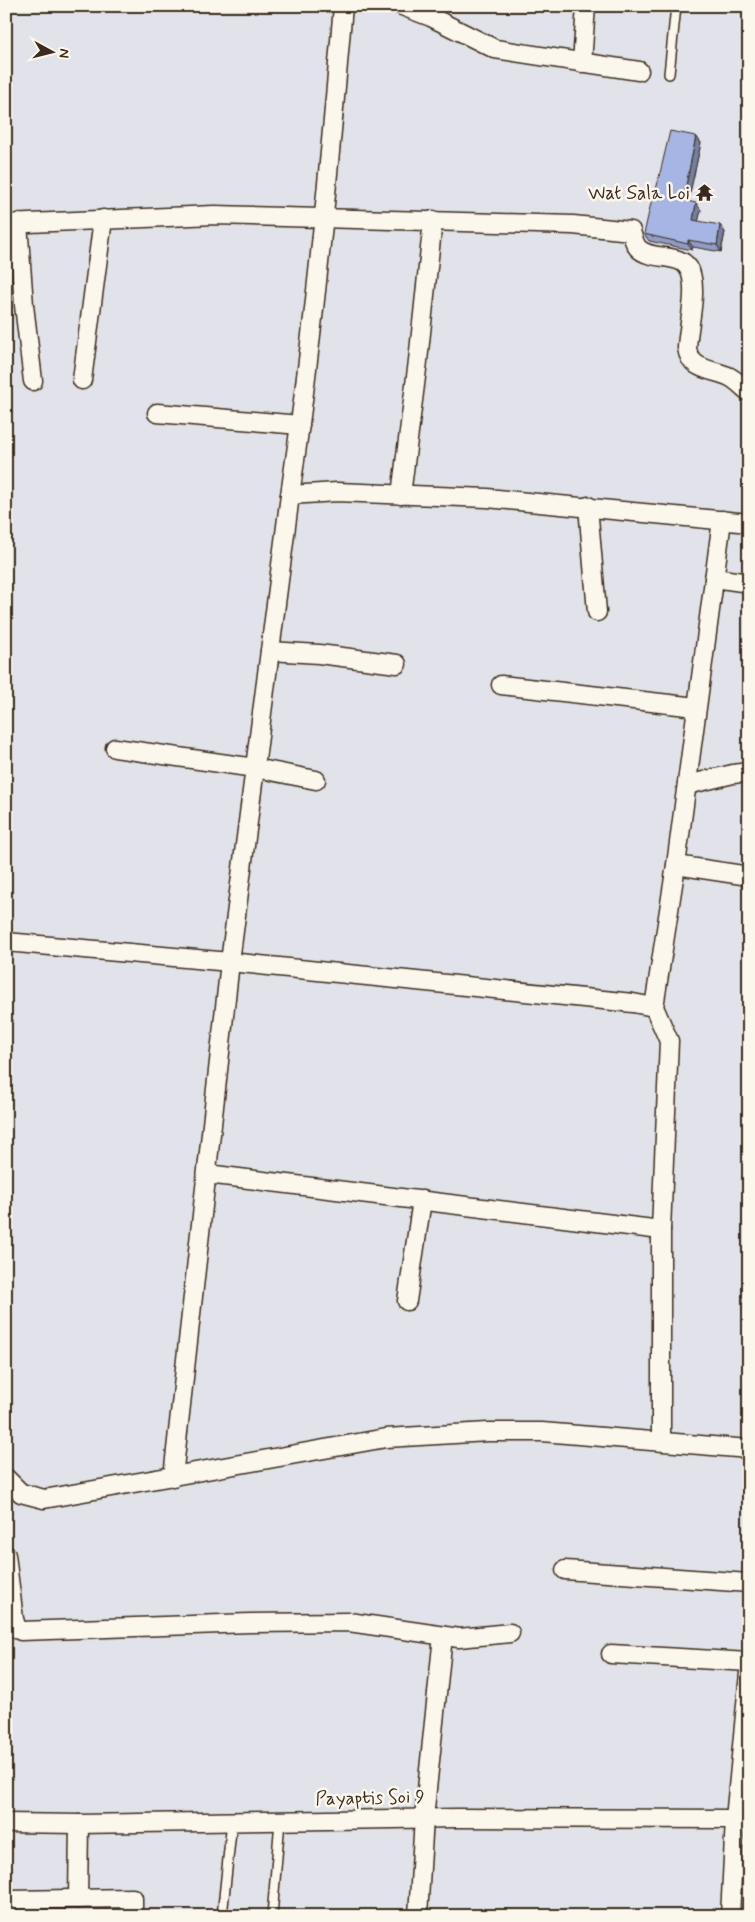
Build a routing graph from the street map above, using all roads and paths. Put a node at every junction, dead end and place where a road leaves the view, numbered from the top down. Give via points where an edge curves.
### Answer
1 (343, 6) edge
2 (402, 6) edge
3 (586, 6) edge
4 (676, 6) edge
5 (432, 12) edge
6 (582, 63) junction
7 (639, 71) dead end
8 (670, 74) dead end
9 (324, 217) junction
10 (103, 219) junction
11 (432, 220) junction
12 (12, 224) edge
13 (82, 380) dead end
14 (33, 381) dead end
15 (749, 392) edge
16 (157, 413) dead end
17 (300, 425) junction
18 (290, 495) junction
19 (401, 495) junction
20 (588, 506) junction
21 (722, 520) junction
22 (749, 523) edge
23 (714, 578) junction
24 (749, 583) edge
25 (597, 612) dead end
26 (270, 651) junction
27 (397, 664) dead end
28 (500, 685) dead end
29 (696, 707) junction
30 (115, 748) dead end
31 (255, 768) junction
32 (749, 772) edge
33 (316, 780) dead end
34 (687, 785) junction
35 (676, 865) junction
36 (749, 876) edge
37 (6, 942) edge
38 (229, 967) junction
39 (656, 1012) junction
40 (207, 1174) junction
41 (422, 1200) junction
42 (661, 1230) junction
43 (407, 1301) dead end
44 (661, 1441) junction
45 (749, 1449) edge
46 (173, 1477) junction
47 (6, 1478) edge
48 (6, 1555) edge
49 (565, 1570) dead end
50 (749, 1582) edge
51 (510, 1633) dead end
52 (443, 1636) junction
53 (611, 1654) dead end
54 (749, 1662) edge
55 (749, 1673) edge
56 (424, 1818) junction
57 (734, 1819) junction
58 (280, 1821) junction
59 (232, 1822) junction
60 (6, 1823) edge
61 (79, 1824) junction
62 (78, 1899) junction
63 (6, 1908) edge
64 (39, 1908) edge
65 (133, 1916) edge
66 (222, 1916) edge
67 (272, 1916) edge
68 (418, 1916) edge
69 (730, 1916) edge

1 - 9 street
2 - 5 street
3 - 6 street
4 - 8 lane
5 - 6 street via 495,49
6 - 7 street
9 - 10 street via 214,215
9 - 11 street
9 - 17 street
10 - 12 street
10 - 13 street
11 - 15 street via 573,225 631,231 642,252 681,262 690,272 692,296 687,348 693,362 708,371 732,378
11 - 19 street
12 - 14 street
16 - 17 street
17 - 18 street
18 - 19 street via 337,492
18 - 26 street
19 - 20 street
20 - 21 street
20 - 25 street
21 - 22 street
21 - 23 street
23 - 24 street
23 - 29 street
26 - 27 street
26 - 31 street
28 - 29 street
29 - 34 street
30 - 31 street
31 - 33 street
31 - 38 street
32 - 34 street
34 - 35 street
35 - 36 street
35 - 39 street
37 - 38 street
38 - 39 street via 633,1003
38 - 40 street
39 - 42 street via 669,1041
40 - 41 street
40 - 46 street
41 - 42 street
41 - 43 street
42 - 44 street
44 - 45 street
44 - 46 street via 542,1432 386,1438
46 - 47 street via 44,1499 21,1493
48 - 52 street via 14,1619 21,1631 349,1622
49 - 50 street
51 - 52 street via 459,1638
52 - 56 street
53 - 54 street
55 - 57 street
56 - 57 street, Payaptis Soi 9
56 - 58 street, Payaptis Soi 9
56 - 68 street
57 - 69 street
58 - 59 street, Payaptis Soi 9
58 - 67 lane
59 - 61 street, Payaptis Soi 9
59 - 66 lane
60 - 61 street, Payaptis Soi 9
61 - 62 street
62 - 64 street
62 - 65 street via 133,1898
63 - 64 street via 10,1900

